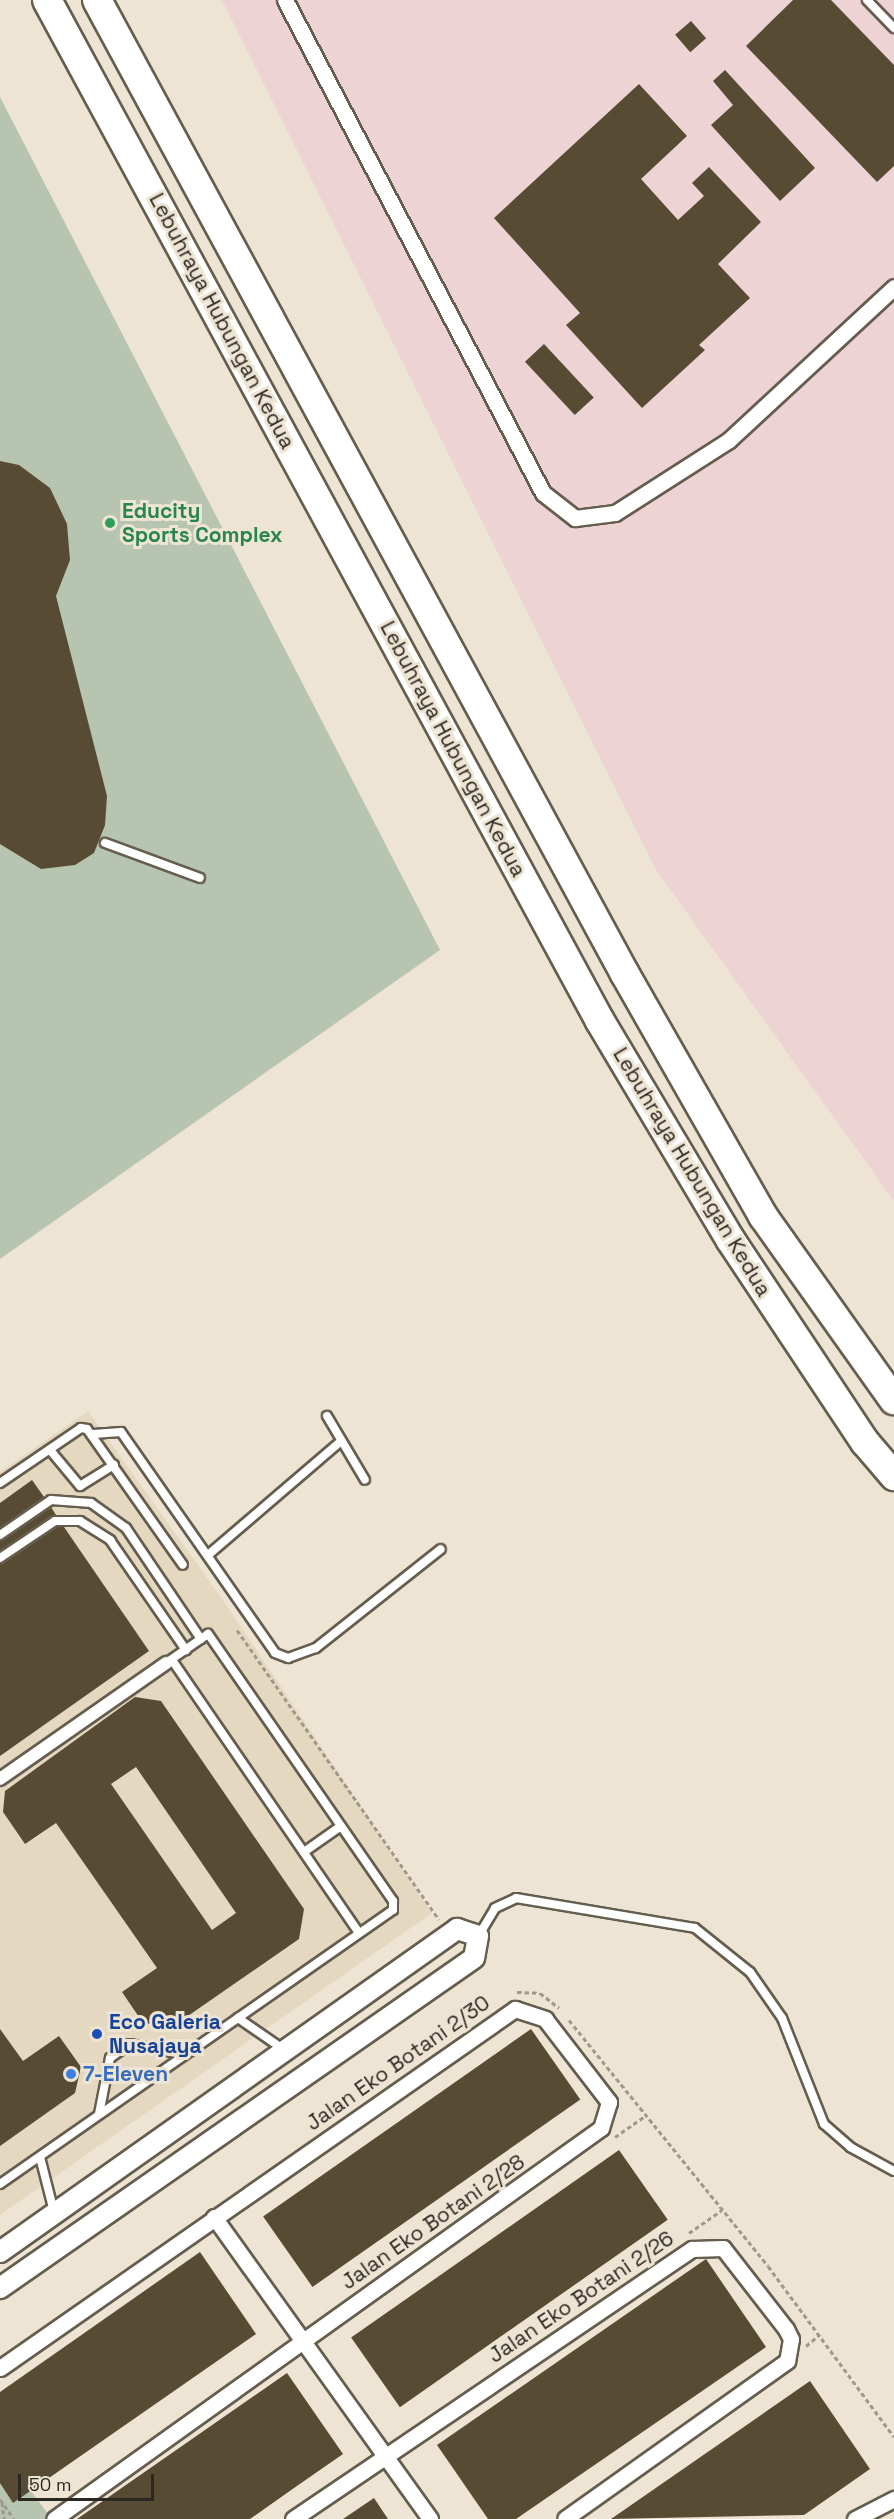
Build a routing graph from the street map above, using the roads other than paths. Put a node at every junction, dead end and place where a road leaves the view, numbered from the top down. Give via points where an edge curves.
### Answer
1 (47, 0) edge
2 (97, 0) edge
3 (285, 0) edge
4 (867, 0) edge
5 (894, 28) edge
6 (894, 287) edge
7 (105, 843) dead end
8 (200, 878) dead end
9 (894, 1400) edge
10 (327, 1416) dead end
11 (93, 1434) junction
12 (340, 1442) junction
13 (50, 1449) junction
14 (114, 1465) junction
15 (894, 1476) edge
16 (365, 1480) dead end
17 (0, 1483) edge
18 (0, 1535) edge
19 (441, 1549) dead end
20 (208, 1555) junction
21 (0, 1558) edge
22 (183, 1565) dead end
23 (205, 1637) junction
24 (186, 1650) junction
25 (169, 1661) junction
26 (0, 1779) edge
27 (341, 1826) junction
28 (304, 1852) junction
29 (359, 1934) junction
30 (478, 1936) junction
31 (238, 2018) junction
32 (284, 2050) junction
33 (182, 2054) junction
34 (99, 2114) junction
35 (591, 2135) joint
36 (40, 2157) junction
37 (894, 2171) edge
38 (0, 2184) edge
39 (54, 2214) junction
40 (214, 2217) junction
41 (0, 2252) edge
42 (0, 2288) edge
43 (303, 2340) junction
44 (0, 2368) edge
45 (382, 2454) junction
46 (894, 2499) edge
47 (54, 2519) edge
48 (293, 2519) edge
49 (430, 2519) edge
50 (565, 2519) edge
51 (855, 2519) edge

1 - 15 highway, Lebuhraya Hubungan Kedua via 600,1021 730,1239 865,1442
2 - 9 highway, Lebuhraya Hubungan Kedua via 636,994 763,1216
3 - 6 street via 543,493 575,519 615,513 729,440
4 - 5 lane
7 - 8 lane
10 - 12 lane
11 - 13 lane via 81,1428
11 - 14 lane
11 - 20 lane via 121,1432
12 - 16 lane
12 - 20 lane
13 - 14 lane via 80,1486
13 - 17 lane
14 - 22 lane
18 - 23 lane via 51,1500 91,1503 126,1528
19 - 20 lane via 315,1648 288,1658 275,1653
21 - 24 lane via 55,1521 80,1521 110,1540
23 - 24 lane
23 - 27 lane
24 - 25 lane
25 - 26 street
25 - 28 lane
27 - 28 lane
27 - 29 lane via 393,1901 393,1910
28 - 29 lane
29 - 31 lane
30 - 32 street via 457,1929
30 - 37 lane via 495,1908 516,1898 695,1928 750,1972 782,2018 824,2124 850,2147
30 - 42 street via 474,1958
31 - 32 lane
31 - 33 lane
32 - 39 street
33 - 34 lane
33 - 34 lane via 130,2044 110,2058
34 - 36 lane
35 - 40 street, Jalan Eko Botani 2/30 via 610,2111 605,2093 545,2019 515,2008
35 - 43 street, Jalan Eko Botani 2/28
36 - 38 lane
36 - 39 lane
39 - 41 street
40 - 43 street
40 - 44 street
43 - 45 street
43 - 47 street, Jalan Eko Botani 2/28
45 - 48 street
45 - 49 street
45 - 50 street, Jalan Eko Botani 2/26 via 702,2244 723,2248 791,2339 787,2361 759,2385
46 - 51 street

